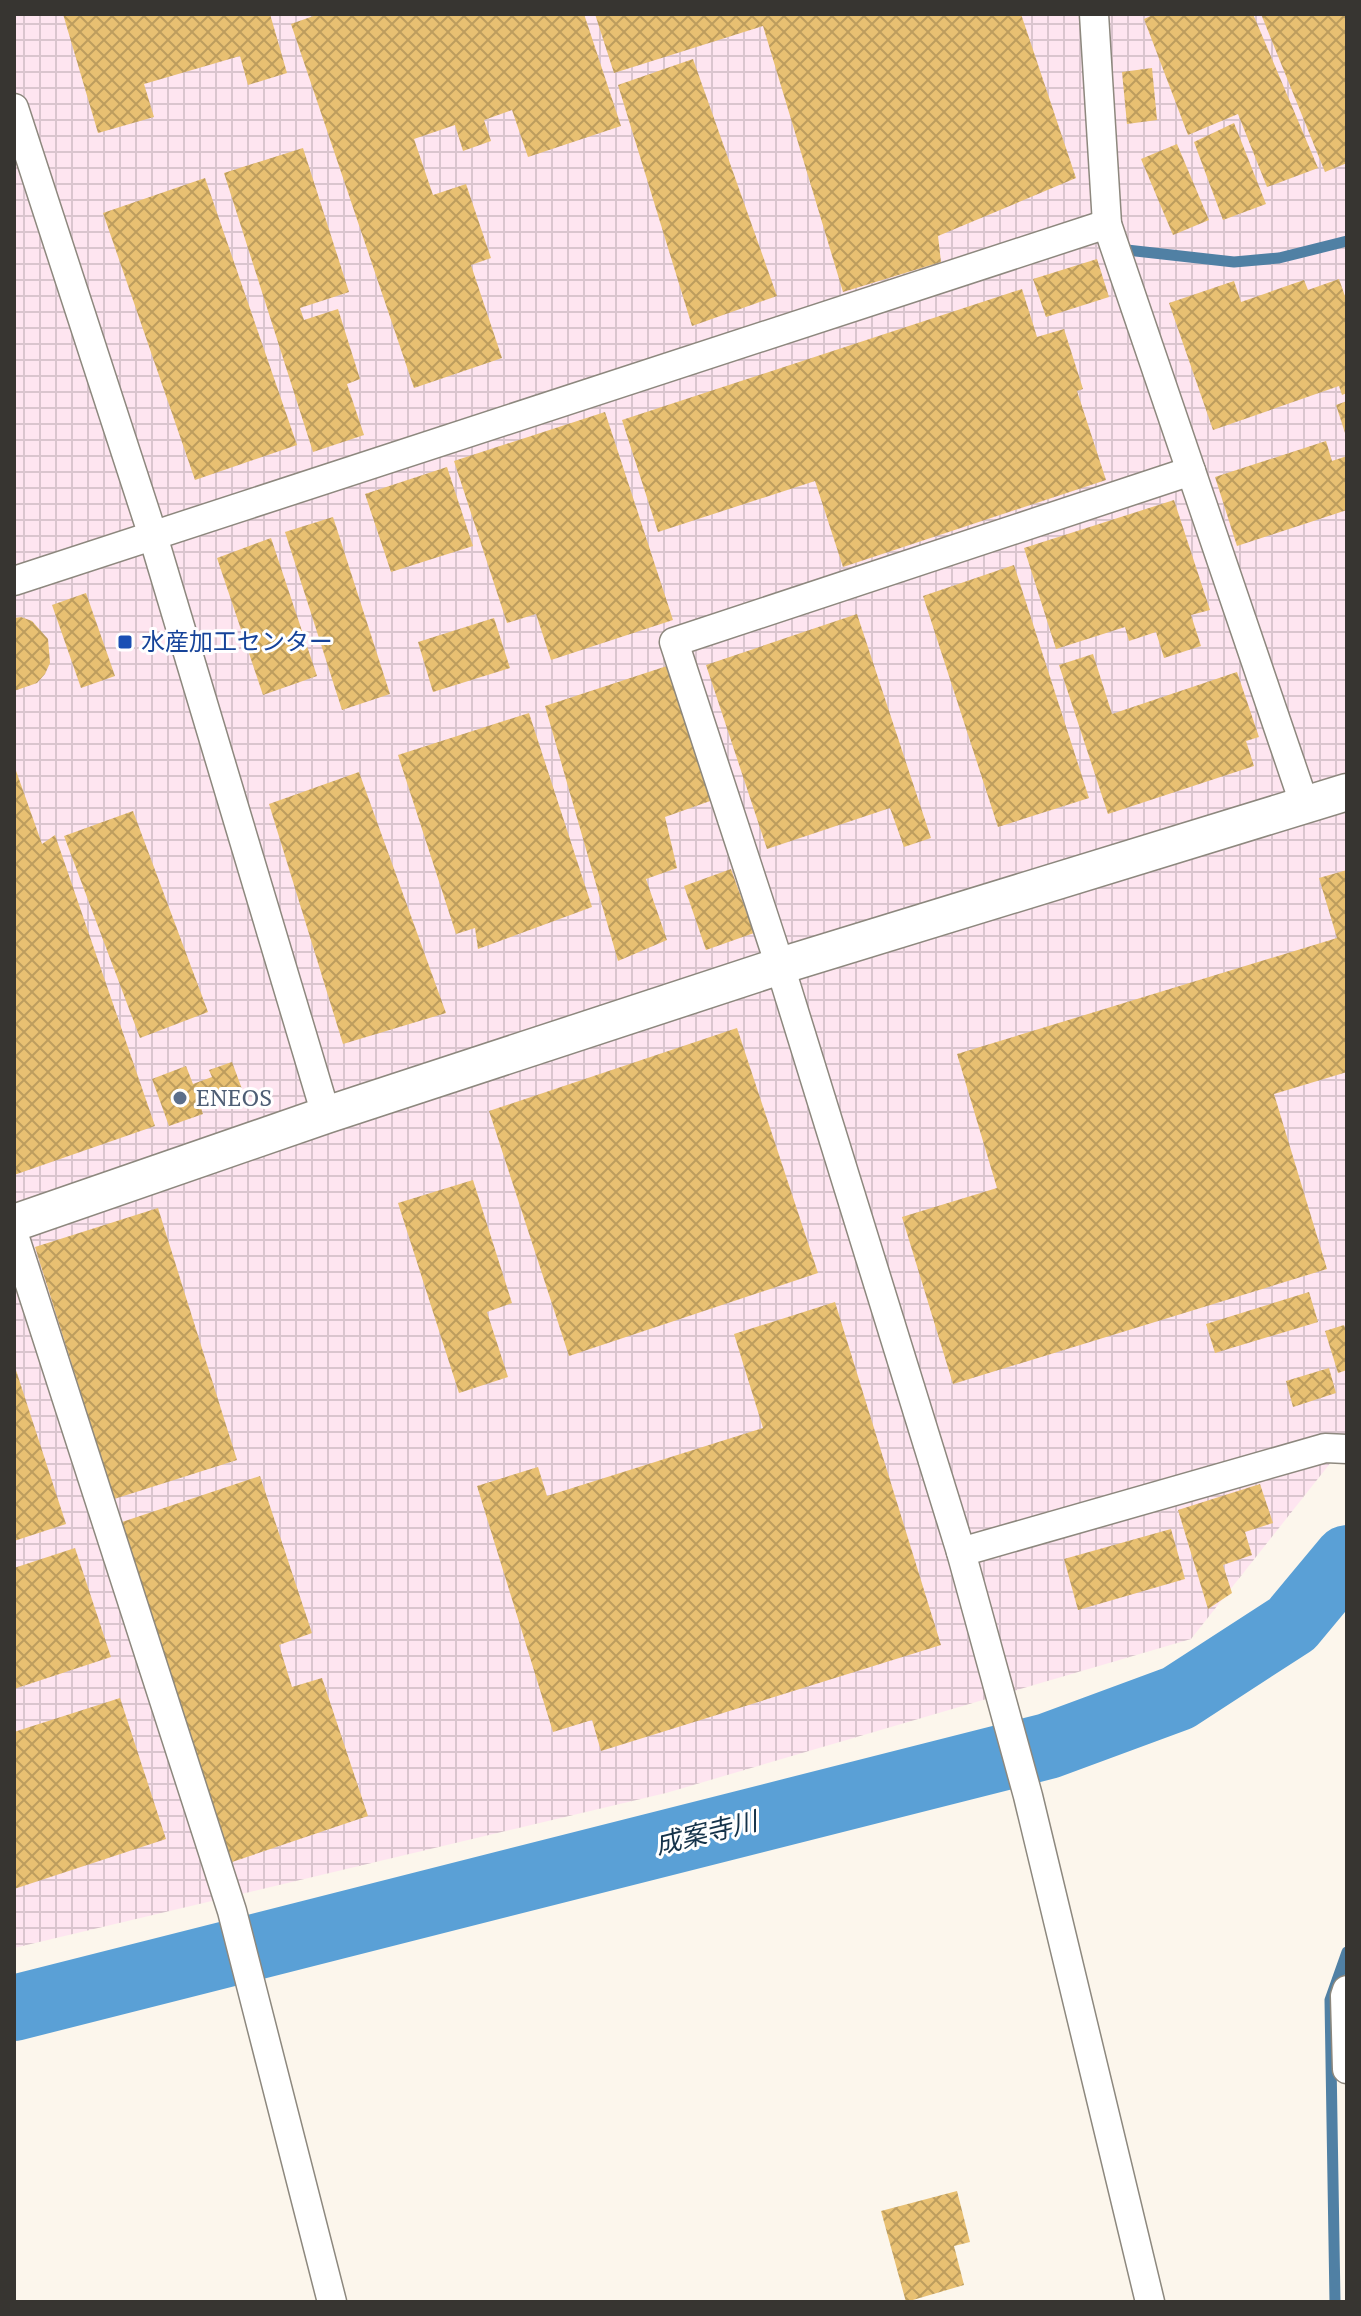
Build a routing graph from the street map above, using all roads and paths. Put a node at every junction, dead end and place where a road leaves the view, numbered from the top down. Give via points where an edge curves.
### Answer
1 (1094, 14) edge
2 (14, 108) edge
3 (1107, 224) junction
4 (1191, 471) junction
5 (153, 536) junction
6 (14, 581) edge
7 (1347, 792) edge
8 (1305, 806) junction
9 (780, 966) junction
10 (326, 1115) junction
11 (14, 1223) edge
12 (14, 1235) edge
13 (1347, 1449) edge
14 (961, 1552) junction
15 (1347, 1990) edge
16 (1347, 2069) edge
17 (332, 2302) edge
18 (1150, 2302) edge

1 - 3 street
2 - 5 street
3 - 4 street
3 - 5 street
4 - 8 street
4 - 9 street via 674,642
5 - 6 street
5 - 10 street
7 - 8 street
8 - 9 street
9 - 10 street
9 - 14 street
10 - 11 street
12 - 17 street via 232,1911
13 - 14 street via 1325,1448
14 - 18 street via 1028,1796
15 - 16 street

